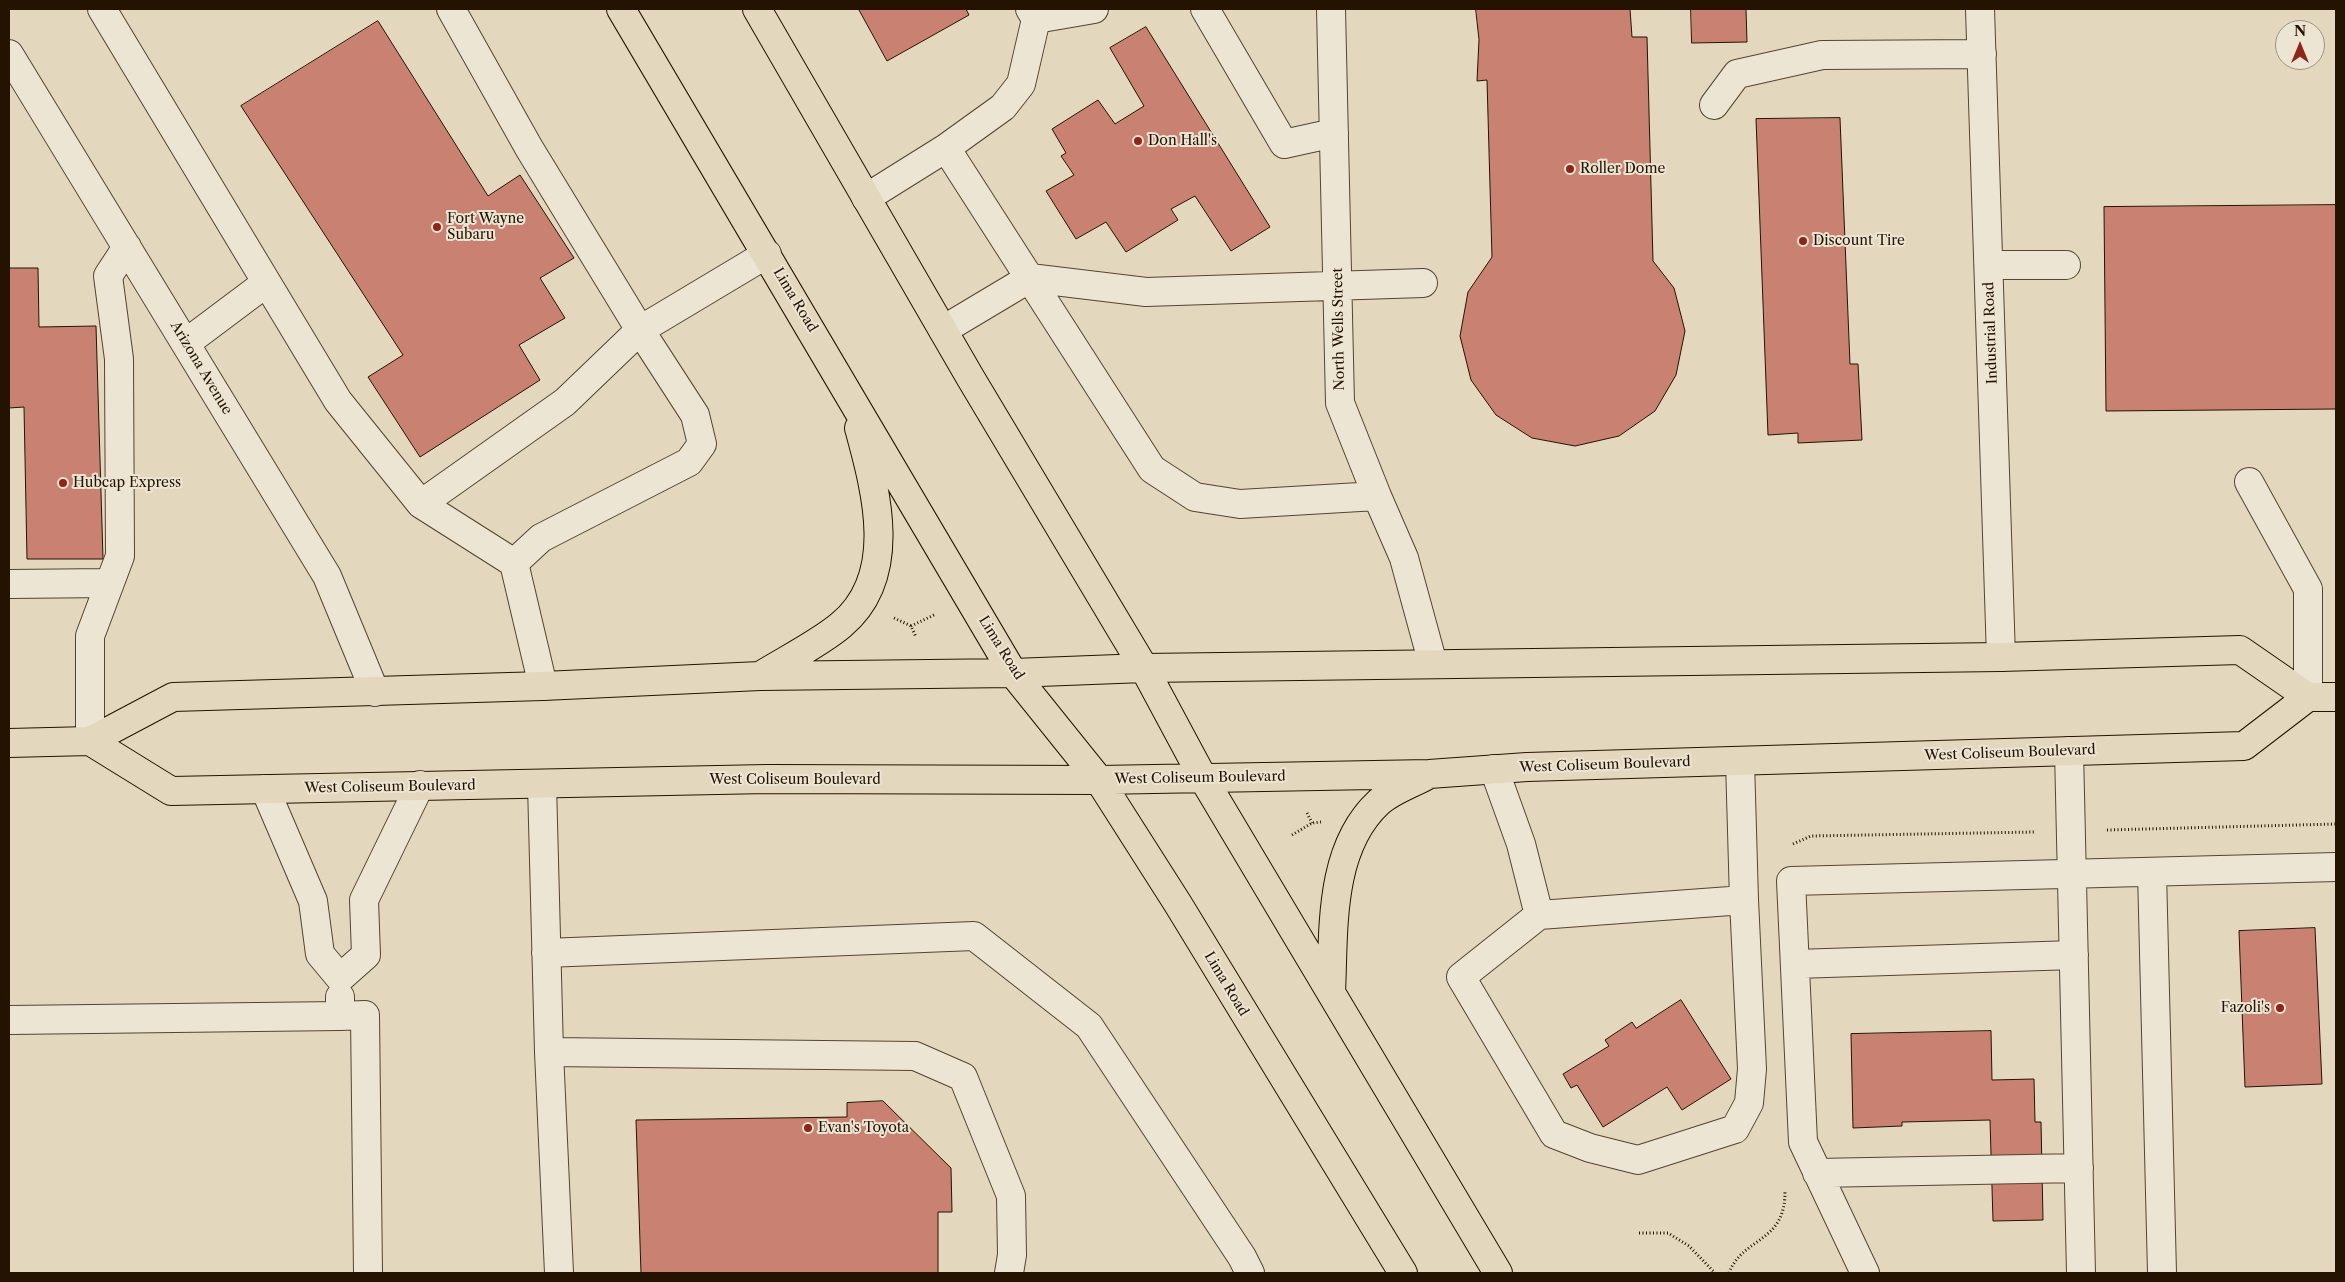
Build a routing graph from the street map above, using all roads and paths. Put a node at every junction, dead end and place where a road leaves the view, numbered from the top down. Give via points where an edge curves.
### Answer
1 (102, 9) edge
2 (451, 9) edge
3 (621, 9) edge
4 (759, 9) edge
5 (1094, 9) edge
6 (1205, 9) edge
7 (1331, 9) edge
8 (1980, 9) edge
9 (1033, 14) edge
10 (9, 54) edge
11 (1982, 54) junction
12 (1714, 105) dead end
13 (1334, 133) junction
14 (946, 148) junction
15 (866, 198) junction
16 (127, 247) junction
17 (767, 254) junction
18 (1989, 265) junction
19 (2066, 265) dead end
20 (1030, 278) junction
21 (266, 283) junction
22 (1423, 283) dead end
23 (1338, 285) junction
24 (640, 330) junction
25 (943, 330) junction
26 (186, 344) junction
27 (851, 395) junction
28 (2249, 482) dead end
29 (1377, 496) junction
30 (422, 504) junction
31 (514, 563) junction
32 (109, 583) junction
33 (9, 584) edge
34 (939, 613) dead end
35 (888, 615) dead end
36 (911, 626) junction
37 (917, 640) dead end
38 (2001, 657) junction
39 (1433, 664) junction
40 (1144, 668) junction
41 (1013, 673) junction
42 (760, 676) junction
43 (543, 686) junction
44 (375, 692) junction
45 (2336, 697) edge
46 (2308, 698) junction
47 (90, 741) junction
48 (9, 743) edge
49 (2069, 751) junction
50 (1740, 761) junction
51 (1494, 769) junction
52 (1429, 774) junction
53 (1203, 778) junction
54 (1099, 780) junction
55 (542, 784) junction
56 (420, 785) junction
57 (265, 790) junction
58 (2336, 866) edge
59 (2152, 872) junction
60 (2072, 874) junction
61 (1744, 900) junction
62 (1539, 915) junction
63 (546, 953) junction
64 (2074, 955) junction
65 (1796, 964) junction
66 (340, 978) junction
67 (1331, 993) junction
68 (340, 1016) junction
69 (9, 1020) edge
70 (549, 1052) junction
71 (2078, 1168) junction
72 (1817, 1172) junction
73 (1639, 1233) dead end
74 (368, 1273) edge
75 (559, 1273) edge
76 (1009, 1273) edge
77 (1250, 1273) edge
78 (1403, 1273) edge
79 (1498, 1273) edge
80 (1715, 1273) edge
81 (1865, 1273) edge
82 (2081, 1273) edge
83 (2162, 1273) edge

1 - 21 street
2 - 24 street via 529,148
3 - 17 highway, Lima Road
4 - 15 highway
5 - 9 street
6 - 13 street via 1284,144
7 - 13 street, North Wells Street
8 - 11 street, Industrial Road
9 - 14 street via 1021,84 1004,107
10 - 16 street, Arizona Avenue
11 - 12 street via 1822,55 1736,74
11 - 18 street, Industrial Road
13 - 23 street, North Wells Street
14 - 15 street
14 - 20 street
15 - 25 highway
16 - 26 street, Arizona Avenue
16 - 32 street via 108,276 119,359 120,546 120,556
17 - 24 street
17 - 27 highway, Lima Road
18 - 19 street
18 - 38 street, Industrial Road
20 - 23 street via 1146,292
20 - 25 street
20 - 29 street via 1152,469 1195,497 1240,504
21 - 26 street
21 - 30 street via 338,401
22 - 23 street
23 - 29 street, North Wells Street via 1340,403
24 - 30 street via 565,402
24 - 31 street via 696,415 702,444 689,462 541,538
25 - 40 highway
26 - 44 street, Arizona Avenue via 327,576
27 - 41 highway, Lima Road
27 - 42 highway via 876,490 880,529 874,574 862,604 841,626
28 - 46 street via 2308,589
29 - 39 street, North Wells Street via 1404,558
30 - 31 street
31 - 43 street
32 - 33 street
32 - 47 street via 90,636
34 - 36 path
35 - 36 path
36 - 37 path
38 - 39 highway
38 - 46 highway via 2240,650
39 - 40 highway
40 - 41 highway
40 - 53 highway
41 - 42 highway
41 - 54 highway, Lima Road
42 - 43 highway
43 - 44 highway
44 - 47 highway via 173,697
45 - 46 highway
46 - 49 highway, West Coliseum Boulevard via 2244,746
47 - 48 highway
47 - 57 highway, West Coliseum Boulevard via 171,791
49 - 50 highway, West Coliseum Boulevard
49 - 60 street
50 - 51 highway, West Coliseum Boulevard
50 - 61 street
51 - 52 highway, West Coliseum Boulevard
51 - 62 street via 1521,844
52 - 53 highway, West Coliseum Boulevard
52 - 67 highway via 1379,802 1360,827 1346,854 1336,894
53 - 54 highway, West Coliseum Boulevard
53 - 67 highway
54 - 55 highway, West Coliseum Boulevard via 767,779
54 - 78 highway, Lima Road
55 - 56 highway, West Coliseum Boulevard
55 - 63 street
56 - 57 highway, West Coliseum Boulevard
56 - 66 street via 364,900 366,955
57 - 66 street via 313,902 320,954
58 - 59 street
59 - 60 street
59 - 83 street
60 - 64 street
60 - 65 street via 1791,881
61 - 62 street
61 - 62 street via 1752,1069 1749,1103 1736,1129 1638,1160 1590,1148 1554,1134 1461,977
63 - 70 street
63 - 77 street via 974,936 1089,1026
64 - 65 street
64 - 71 street
65 - 72 street via 1804,1142
66 - 68 street
67 - 79 highway
68 - 69 street
68 - 74 street via 365,1015
70 - 75 street
70 - 76 street via 914,1056 963,1077 1011,1196 1012,1256
71 - 72 street
71 - 82 street
72 - 81 street
73 - 80 path via 1668,1233 1689,1246

